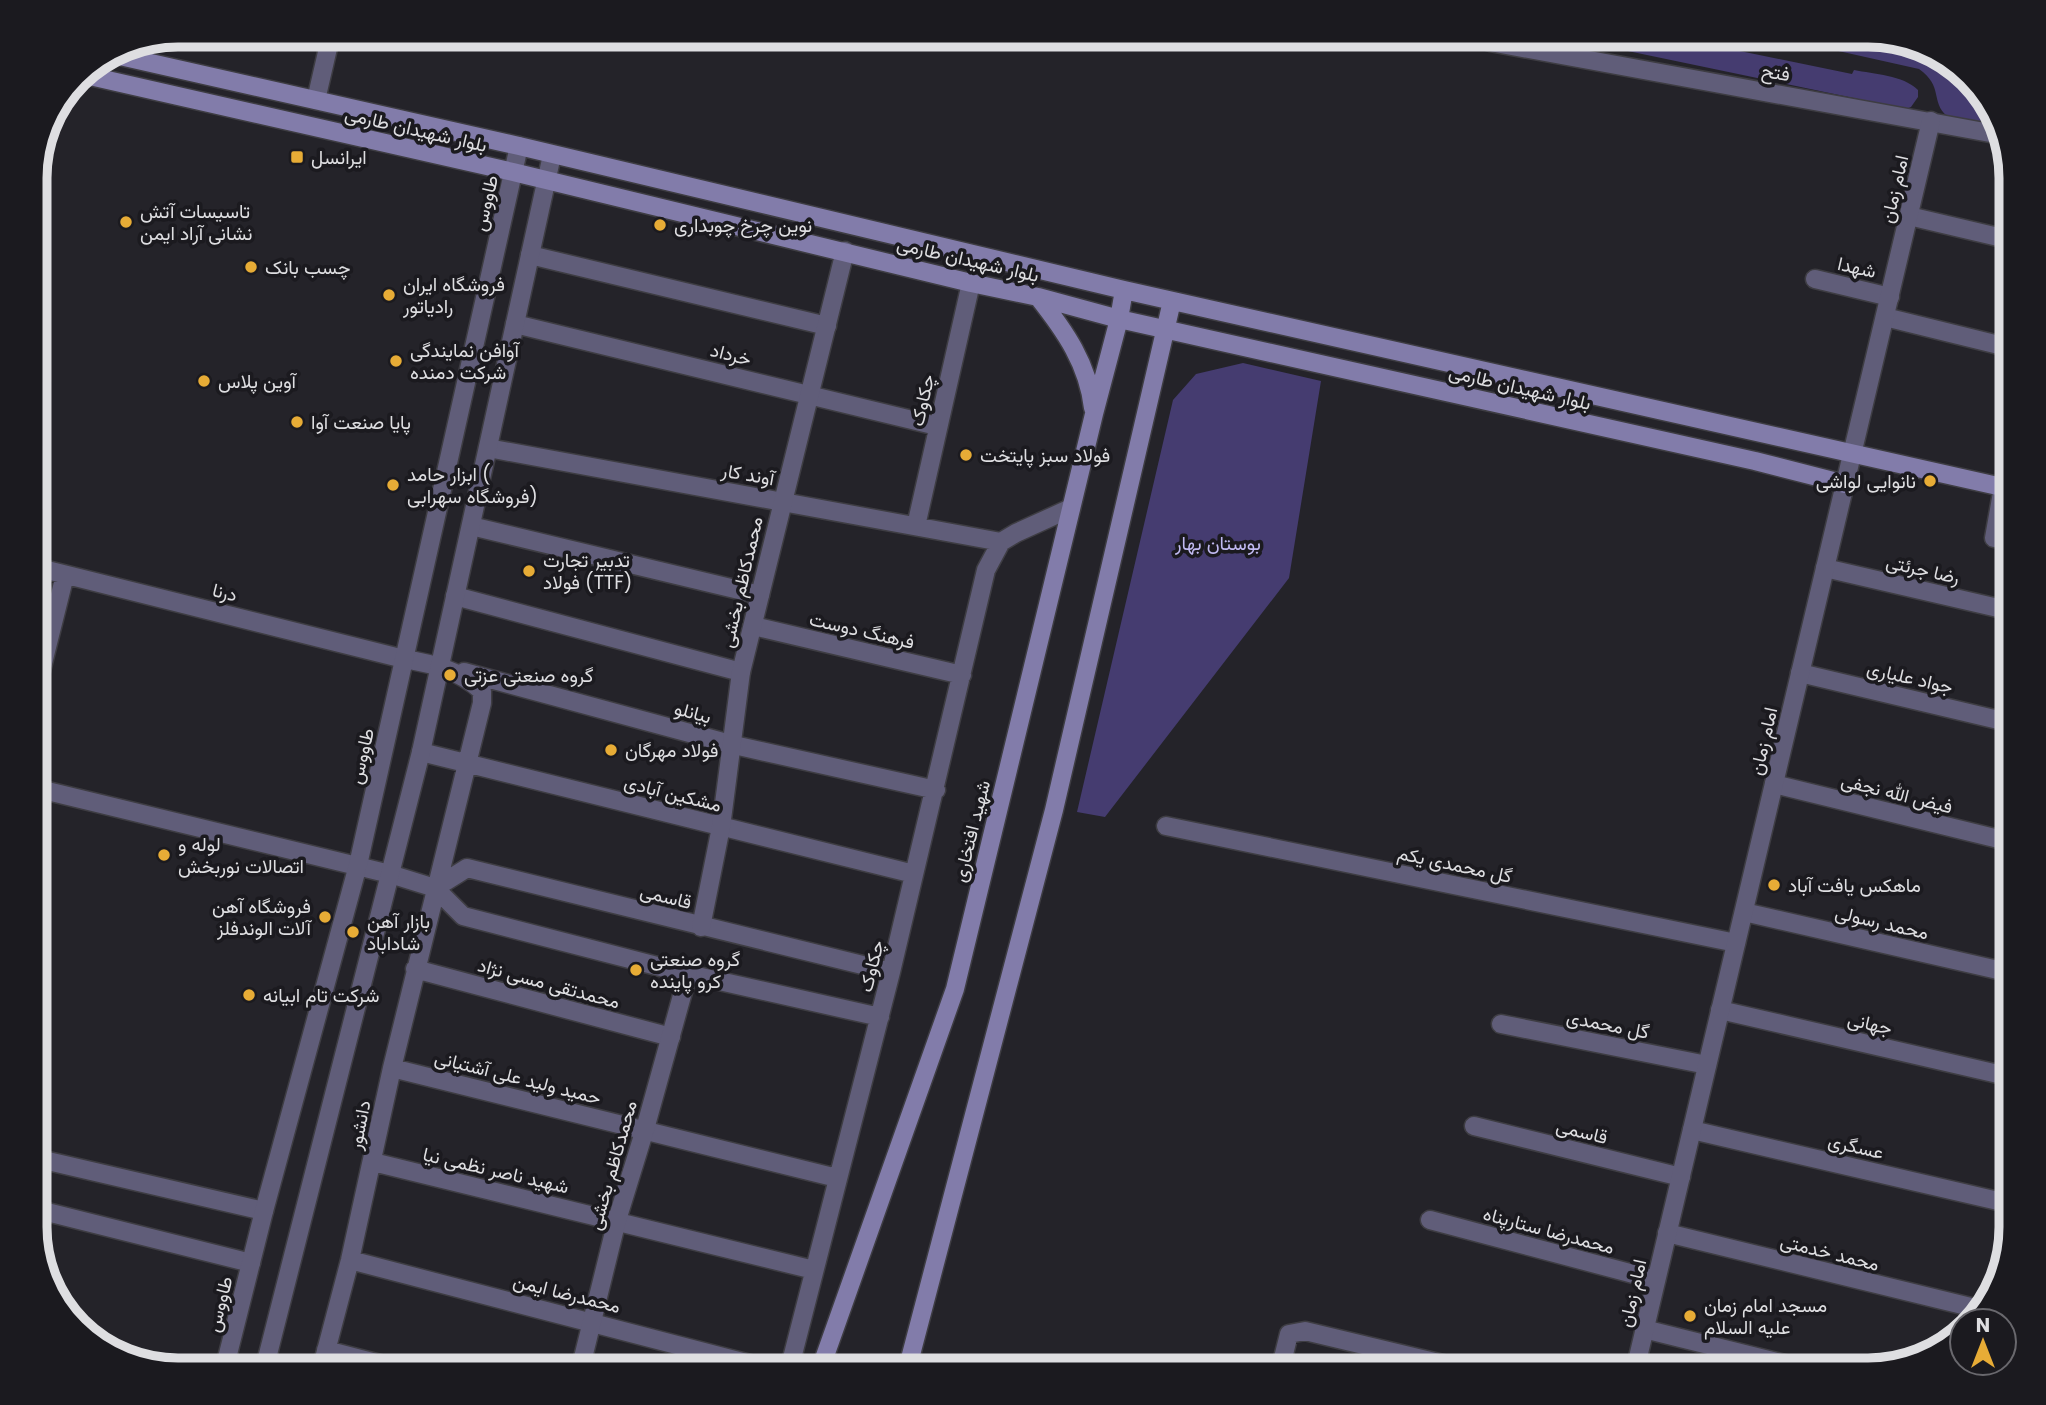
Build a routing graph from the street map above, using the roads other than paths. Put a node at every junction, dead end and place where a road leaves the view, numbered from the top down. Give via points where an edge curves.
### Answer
1 (328, 47) edge
2 (1518, 47) edge
3 (128, 58) edge
4 (95, 77) edge
5 (316, 100) junction
6 (1931, 121) junction
7 (1991, 133) edge
8 (519, 146) junction
9 (552, 155) junction
10 (513, 172) junction
11 (546, 181) junction
12 (1909, 216) junction
13 (1999, 237) edge
14 (845, 251) junction
15 (530, 255) junction
16 (1815, 279) dead end
17 (971, 283) junction
18 (1124, 290) junction
19 (1038, 297) junction
20 (1890, 297) junction
21 (1172, 301) junction
22 (1885, 317) junction
23 (1119, 319) junction
24 (515, 324) junction
25 (827, 326) junction
26 (1164, 329) junction
27 (1999, 345) edge
28 (809, 395) junction
29 (1094, 414) junction
30 (937, 426) junction
31 (488, 448) junction
32 (1853, 453) junction
33 (1845, 484) junction
34 (1999, 486) edge
35 (782, 502) junction
36 (1071, 508) junction
37 (1999, 519) edge
38 (471, 526) junction
39 (916, 527) junction
40 (1994, 538) dead end
41 (1001, 542) junction
42 (1825, 568) junction
43 (48, 570) edge
44 (65, 575) junction
45 (456, 596) junction
46 (760, 596) junction
47 (1999, 608) edge
48 (752, 626) junction
49 (48, 643) edge
50 (404, 659) junction
51 (441, 665) junction
52 (741, 672) junction
53 (1800, 673) junction
54 (962, 675) junction
55 (1999, 720) edge
56 (734, 745) junction
57 (421, 752) junction
58 (467, 764) junction
59 (1774, 784) junction
60 (936, 790) junction
61 (48, 791) edge
62 (1166, 826) dead end
63 (721, 827) junction
64 (1999, 839) edge
65 (358, 865) junction
66 (390, 874) junction
67 (915, 874) junction
68 (435, 888) junction
69 (1744, 912) junction
70 (701, 927) junction
71 (1736, 943) junction
72 (415, 969) junction
73 (1999, 970) edge
74 (891, 972) junction
75 (688, 974) junction
76 (1720, 1010) junction
77 (880, 1017) junction
78 (1502, 1024) dead end
79 (671, 1037) junction
80 (1707, 1065) junction
81 (392, 1068) junction
82 (1999, 1074) edge
83 (1474, 1126) dead end
84 (645, 1129) junction
85 (1692, 1130) junction
86 (48, 1161) edge
87 (373, 1162) junction
88 (1681, 1177) junction
89 (837, 1178) junction
90 (1999, 1201) edge
91 (48, 1212) edge
92 (264, 1212) junction
93 (617, 1220) junction
94 (1430, 1220) dead end
95 (1667, 1234) junction
96 (350, 1260) junction
97 (251, 1263) junction
98 (814, 1270) junction
99 (1656, 1280) junction
100 (1971, 1307) edge
101 (593, 1321) junction
102 (1644, 1329) junction
103 (327, 1350) junction
104 (228, 1358) edge
105 (267, 1358) edge
106 (325, 1358) edge
107 (357, 1358) edge
108 (583, 1358) edge
109 (729, 1358) edge
110 (792, 1358) edge
111 (824, 1358) edge
112 (910, 1358) edge
113 (1283, 1358) edge
114 (1418, 1358) edge
115 (1638, 1358) edge
116 (1761, 1358) edge

1 - 5 street
2 - 6 street, فتح
3 - 5 main road, بلوار شهیدان طارمی
4 - 10 main road, بلوار شهیدان طارمی
5 - 8 main road, بلوار شهیدان طارمی
6 - 7 street, فتح
6 - 12 street, امام زمان
8 - 9 main road, بلوار شهیدان طارمی
8 - 10 street, طاووس
9 - 11 street
9 - 18 main road, بلوار شهیدان طارمی
10 - 11 main road, بلوار شهیدان طارمی
10 - 50 street, طاووس
11 - 14 main road, بلوار شهیدان طارمی
11 - 15 street
12 - 13 street
12 - 20 street, امام زمان
14 - 17 main road, بلوار شهیدان طارمی
14 - 25 street, محمدکاظم بخشی
15 - 24 street
15 - 25 street
16 - 20 street, شهدا
17 - 19 main road, بلوار شهیدان طارمی
17 - 30 street, چکاوک
18 - 21 main road, بلوار شهیدان طارمی
18 - 23 main road, شهید افتخاری
19 - 23 main road, بلوار شهیدان طارمی
19 - 29 main road via 1067,334 1080,360 1091,388
20 - 22 street, امام زمان
21 - 26 main road
21 - 32 main road, بلوار شهیدان طارمی
22 - 27 street
22 - 32 street, امام زمان
23 - 26 main road, بلوار شهیدان طارمی
23 - 29 main road, شهید افتخاری
24 - 28 street, خرداد
24 - 31 street
25 - 28 street, محمدکاظم بخشی
26 - 33 main road, بلوار شهیدان طارمی
26 - 112 main road via 1054,810
28 - 30 street, خرداد
28 - 35 street, محمدکاظم بخشی
29 - 36 main road, شهید افتخاری
30 - 39 street, چکاوک
31 - 35 street, آوند کار
31 - 38 street
32 - 33 street, امام زمان
32 - 34 main road, بلوار شهیدان طارمی
33 - 42 street, امام زمان
35 - 39 street, آوند کار
35 - 46 street, محمدکاظم بخشی
36 - 41 street
36 - 111 main road, شهید افتخاری via 955,989
37 - 40 street
38 - 45 street
38 - 46 street
39 - 41 street, آوند کار
41 - 54 street, چکاوک via 986,570
42 - 47 street, رضا جرئتی
42 - 53 street, امام زمان
43 - 44 street, درنا
44 - 49 street
44 - 50 street, درنا
45 - 51 street
45 - 52 street
46 - 48 street, محمدکاظم بخشی
48 - 52 street, محمدکاظم بخشی
48 - 54 street, فرهنگ دوست
50 - 51 street, درنا
50 - 65 street, طاووس
51 - 56 street, بیانلو
51 - 57 street
51 - 58 street, دانشور via 482,691
52 - 56 street, محمدکاظم بخشی
53 - 55 street, جواد علیاری
53 - 59 street, امام زمان
54 - 60 street, چکاوک
56 - 60 street, بیانلو
56 - 63 street, محمدکاظم بخشی
57 - 58 street, مشکین آبادی
57 - 66 street
58 - 63 street, مشکین آبادی
58 - 68 street, دانشور
59 - 64 street, فیض الله نجفی
59 - 69 street, امام زمان
60 - 67 street, چکاوک
61 - 65 street
62 - 71 street, گل محمدی یکم
63 - 67 street, مشکین آبادی
63 - 70 street, محمدکاظم بخشی
65 - 66 street
65 - 92 street, طاووس
66 - 68 street
66 - 105 street
67 - 74 street, چکاوک
68 - 70 street, قاسمی via 467,868
68 - 72 street, دانشور
68 - 75 street via 463,916
69 - 71 street, امام زمان
69 - 73 street, محمد رسولی
70 - 74 street, قاسمی
71 - 76 street, امام زمان
72 - 79 street, محمدتقی مسی نژاد
72 - 81 street, دانشور
74 - 77 street, چکاوک
75 - 77 street
75 - 79 street, محمدکاظم بخشی
76 - 80 street, امام زمان
76 - 82 street, جهانی
77 - 89 street, چکاوک
78 - 80 street, گل محمدی
79 - 84 street, محمدکاظم بخشی
80 - 85 street, امام زمان
81 - 84 street, حمید ولید علی آشتیانی
81 - 87 street, دانشور
83 - 88 street, قاسمی
84 - 89 street, حمید ولید علی آشتیانی
84 - 93 street, محمدکاظم بخشی
85 - 88 street, امام زمان
85 - 90 street, عسگری
86 - 92 street
87 - 93 street, شهید ناصر نظمی نیا
87 - 96 street, دانشور
88 - 95 street, امام زمان
89 - 98 street, چکاوک
91 - 97 street
92 - 97 street, طاووس
93 - 98 street, شهید ناصر نظمی نیا
93 - 101 street, محمدکاظم بخشی
94 - 99 street, محمدرضا ستارپناه
95 - 99 street, امام زمان
95 - 100 street, محمد خدمتی
96 - 101 street, محمدرضا ایمن
96 - 103 street, دانشور
97 - 104 street, طاووس
98 - 110 street, چکاوک
99 - 102 street, امام زمان
101 - 108 street, محمدکاظم بخشی
101 - 109 street, محمدرضا ایمن
102 - 115 street, امام زمان
102 - 116 street
103 - 106 street, دانشور
103 - 107 street
113 - 114 street via 1289,1334 1305,1331

